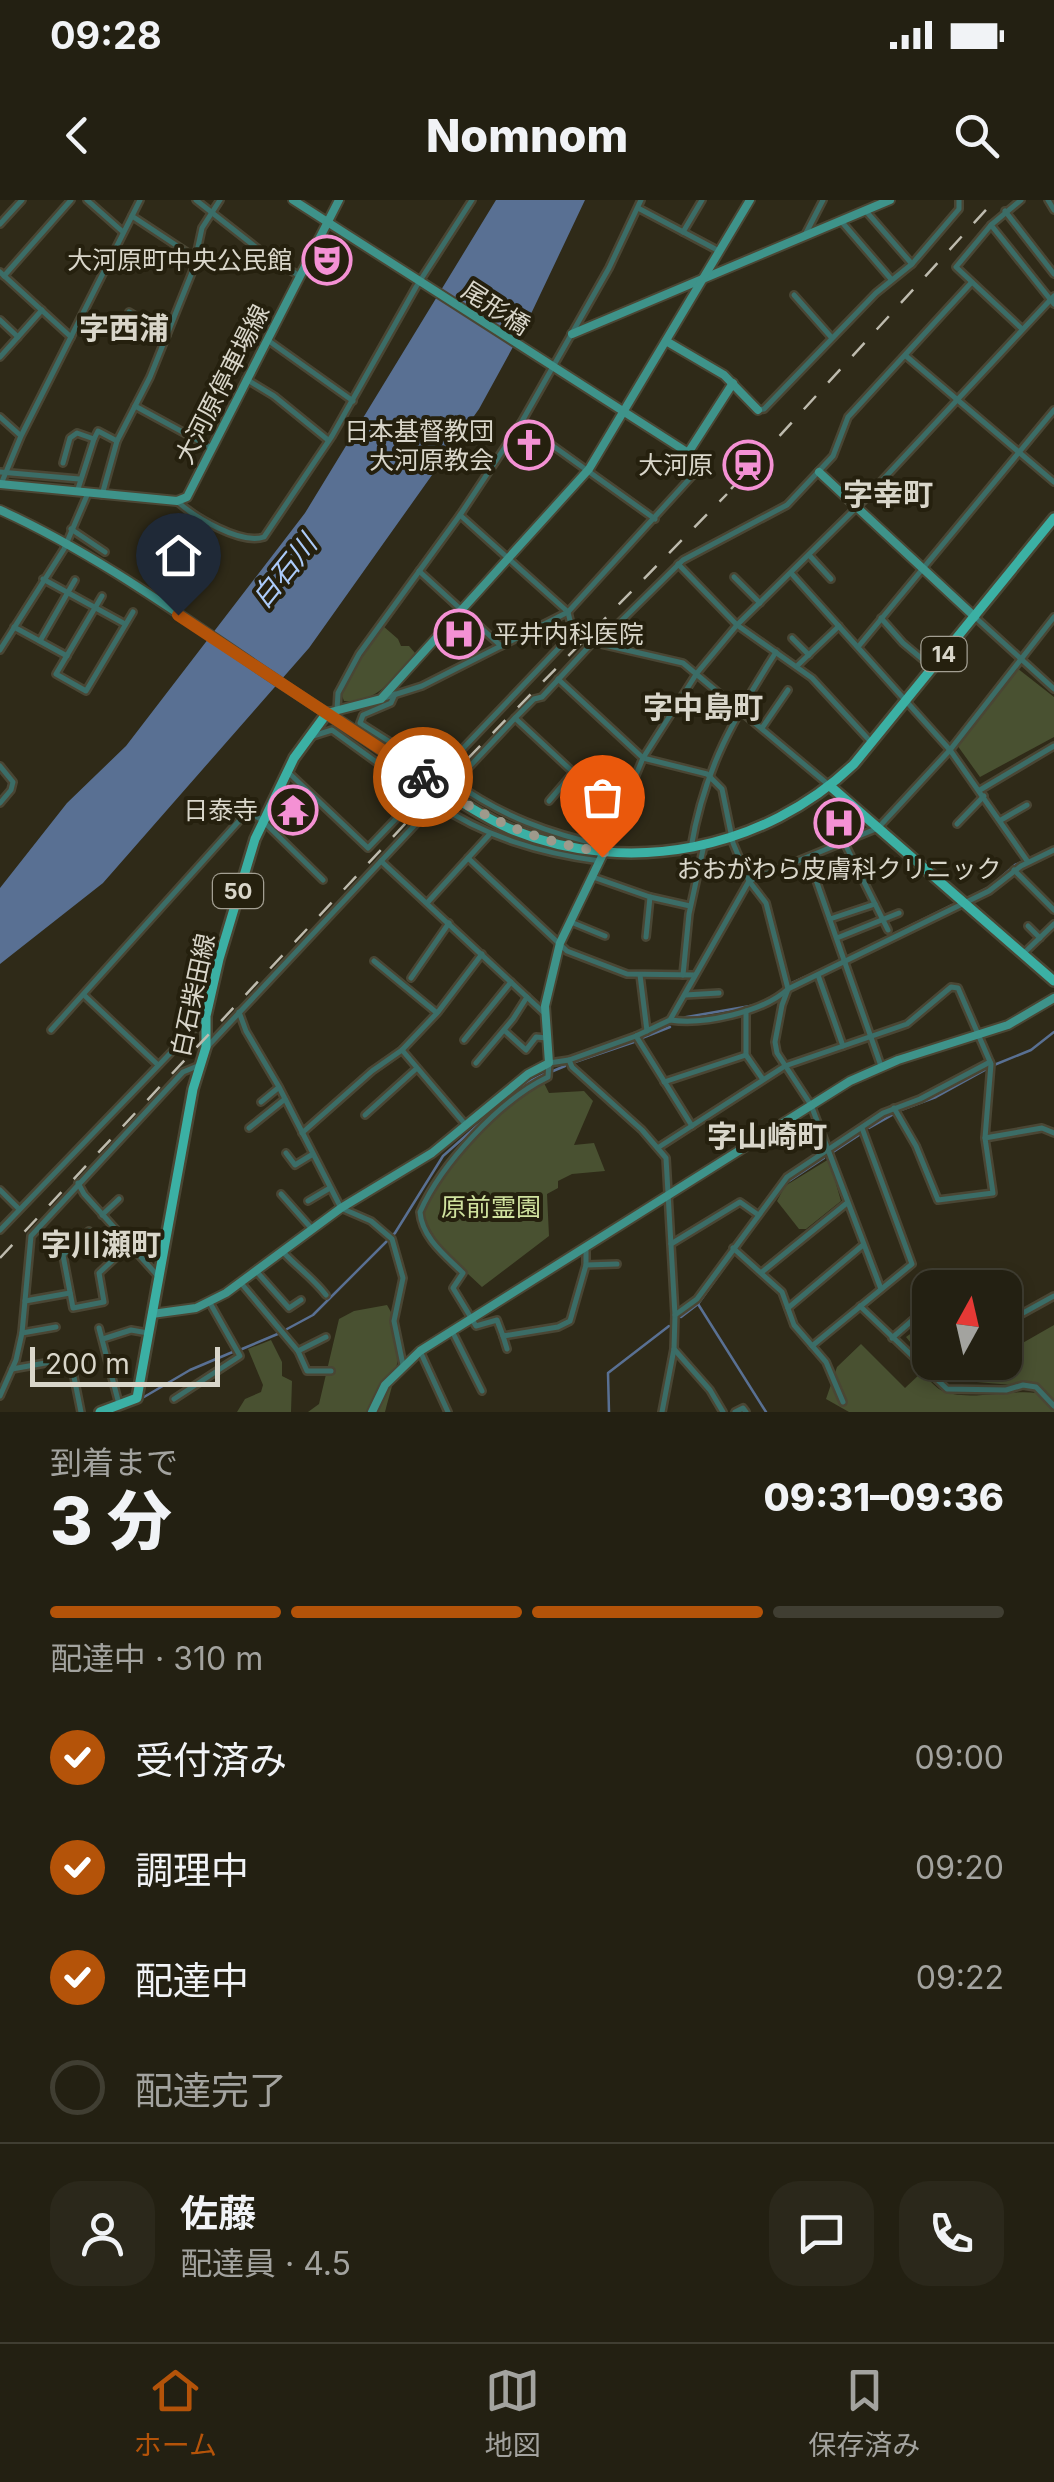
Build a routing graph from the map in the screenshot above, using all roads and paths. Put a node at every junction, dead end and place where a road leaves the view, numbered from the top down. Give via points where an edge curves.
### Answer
1 (22, 200) edge
2 (70, 200) edge
3 (87, 200) edge
4 (140, 200) edge
5 (196, 200) edge
6 (220, 200) edge
7 (293, 200) edge
8 (339, 200) edge
9 (472, 200) edge
10 (641, 200) edge
11 (702, 200) edge
12 (750, 200) edge
13 (823, 200) edge
14 (890, 200) edge
15 (959, 200) edge
16 (1020, 200) edge
17 (1048, 200) edge
18 (638, 208) junction
19 (866, 210) junction
20 (1054, 210) edge
21 (1005, 211) junction
22 (211, 212) junction
23 (132, 216) junction
24 (841, 221) junction
25 (328, 222) junction
26 (0, 224) edge
27 (991, 225) junction
28 (123, 232) junction
29 (683, 232) junction
30 (805, 236) junction
31 (720, 252) junction
32 (194, 257) junction
33 (912, 264) junction
34 (2, 274) edge
35 (1054, 274) edge
36 (300, 276) junction
37 (703, 279) junction
38 (892, 280) junction
39 (421, 283) junction
40 (971, 284) junction
41 (794, 296) dead end
42 (1052, 300) edge
43 (42, 310) junction
44 (130, 312) dead end
45 (0, 320) edge
46 (1021, 328) junction
47 (572, 334) junction
48 (167, 335) junction
49 (18, 337) junction
50 (71, 337) junction
51 (833, 338) junction
52 (266, 339) junction
53 (666, 341) junction
54 (906, 356) junction
55 (0, 357) edge
56 (551, 367) junction
57 (246, 379) junction
58 (733, 383) junction
59 (956, 399) junction
60 (353, 401) junction
61 (135, 406) junction
62 (758, 410) joint
63 (1054, 410) edge
64 (624, 413) junction
65 (0, 417) edge
66 (521, 422) junction
67 (21, 436) junction
68 (94, 440) junction
69 (117, 441) junction
70 (328, 441) junction
71 (212, 448) junction
72 (1019, 452) junction
73 (688, 453) junction
74 (63, 463) dead end
75 (704, 463) joint
76 (588, 469) junction
77 (2, 472) edge
78 (819, 472) junction
79 (79, 479) junction
80 (1054, 482) edge
81 (0, 484) edge
82 (77, 492) junction
83 (88, 493) junction
84 (102, 495) junction
85 (176, 501) junction
86 (857, 506) junction
87 (0, 510) edge
88 (460, 515) junction
89 (1054, 518) edge
90 (656, 519) junction
91 (70, 529) junction
92 (65, 541) junction
93 (106, 552) dead end
94 (809, 555) junction
95 (509, 559) junction
96 (678, 564) junction
97 (922, 567) junction
98 (419, 572) junction
99 (791, 573) junction
100 (734, 577) dead end
101 (43, 578) junction
102 (831, 579) dead end
103 (75, 580) dead end
104 (68, 592) junction
105 (102, 596) dead end
106 (760, 604) junction
107 (95, 608) junction
108 (462, 610) junction
109 (132, 612) dead end
110 (568, 612) junction
111 (975, 617) junction
112 (881, 618) junction
113 (1054, 618) edge
114 (125, 624) junction
115 (738, 625) junction
116 (839, 626) junction
117 (14, 627) junction
118 (575, 632) junction
119 (792, 638) dead end
120 (40, 641) junction
121 (590, 644) junction
122 (500, 646) junction
123 (858, 647) junction
124 (0, 650) edge
125 (776, 652) junction
126 (809, 654) junction
127 (67, 656) junction
128 (1022, 660) junction
129 (797, 666) junction
130 (933, 668) junction
131 (697, 674) junction
132 (558, 679) junction
133 (1054, 689) edge
134 (788, 690) dead end
135 (394, 694) junction
136 (381, 699) junction
137 (906, 701) junction
138 (740, 708) junction
139 (328, 711) junction
140 (515, 718) junction
141 (762, 728) junction
142 (310, 737) junction
143 (872, 743) junction
144 (1054, 746) edge
145 (950, 750) junction
146 (643, 758) junction
147 (0, 766) edge
148 (287, 771) junction
149 (440, 772) junction
150 (573, 773) junction
151 (707, 774) junction
152 (454, 782) junction
153 (830, 786) junction
154 (982, 793) junction
155 (419, 794) junction
156 (549, 801) dead end
157 (435, 802) junction
158 (0, 804) edge
159 (1027, 805) dead end
160 (620, 816) junction
161 (1000, 820) junction
162 (263, 821) junction
163 (957, 824) dead end
164 (878, 828) junction
165 (490, 834) junction
166 (731, 838) junction
167 (844, 842) junction
168 (704, 845) junction
169 (691, 848) junction
170 (1054, 850) edge
171 (604, 853) junction
172 (808, 856) junction
173 (468, 858) junction
174 (1027, 859) junction
175 (381, 860) junction
176 (1014, 870) junction
177 (593, 876) junction
178 (324, 880) dead end
179 (748, 881) junction
180 (650, 897) junction
181 (964, 902) junction
182 (427, 903) junction
183 (875, 904) junction
184 (691, 906) junction
185 (1054, 910) edge
186 (899, 913) dead end
187 (830, 919) junction
188 (884, 921) junction
189 (571, 922) junction
190 (449, 923) junction
191 (1054, 924) edge
192 (1028, 926) dead end
193 (888, 930) dead end
194 (605, 936) dead end
195 (646, 937) dead end
196 (837, 938) junction
197 (1040, 938) junction
198 (560, 943) junction
199 (482, 954) junction
200 (1023, 954) junction
201 (374, 961) dead end
202 (845, 962) junction
203 (640, 975) junction
204 (684, 975) junction
205 (695, 975) junction
206 (818, 975) junction
207 (411, 978) dead end
208 (1054, 981) edge
209 (511, 982) junction
210 (788, 988) junction
211 (719, 993) dead end
212 (84, 995) junction
213 (684, 995) junction
214 (527, 997) junction
215 (1054, 998) edge
216 (746, 1011) junction
217 (239, 1012) junction
218 (438, 1013) junction
219 (544, 1013) junction
220 (206, 1016) junction
221 (670, 1020) junction
222 (51, 1030) dead end
223 (504, 1030) junction
224 (647, 1032) junction
225 (636, 1036) junction
226 (870, 1036) junction
227 (978, 1036) junction
228 (548, 1038) junction
229 (464, 1040) dead end
230 (842, 1046) junction
231 (206, 1047) junction
232 (402, 1050) junction
233 (746, 1055) junction
234 (569, 1060) junction
235 (476, 1063) dead end
236 (548, 1063) junction
237 (157, 1064) junction
238 (200, 1064) junction
239 (785, 1066) junction
240 (881, 1066) junction
241 (990, 1066) junction
242 (417, 1068) junction
243 (762, 1079) junction
244 (664, 1082) junction
245 (279, 1087) junction
246 (285, 1099) junction
247 (261, 1102) dead end
248 (811, 1104) junction
249 (896, 1110) junction
250 (366, 1115) dead end
251 (466, 1126) junction
252 (692, 1126) junction
253 (249, 1128) dead end
254 (862, 1128) junction
255 (302, 1133) junction
256 (1054, 1133) edge
257 (985, 1138) junction
258 (659, 1147) junction
259 (828, 1151) junction
260 (286, 1153) dead end
261 (313, 1154) junction
262 (78, 1183) junction
263 (330, 1188) junction
264 (0, 1190) edge
265 (280, 1194) dead end
266 (669, 1196) junction
267 (119, 1199) dead end
268 (308, 1201) dead end
269 (847, 1204) junction
270 (19, 1208) junction
271 (341, 1208) junction
272 (757, 1214) junction
273 (102, 1215) junction
274 (0, 1230) edge
275 (312, 1230) junction
276 (130, 1244) junction
277 (671, 1244) junction
278 (864, 1245) junction
279 (586, 1248) junction
280 (733, 1248) junction
281 (284, 1254) junction
282 (114, 1259) junction
283 (617, 1264) dead end
284 (586, 1265) junction
285 (258, 1272) junction
286 (762, 1272) junction
287 (157, 1276) junction
288 (241, 1284) junction
289 (881, 1289) junction
290 (70, 1293) junction
291 (326, 1296) dead end
292 (1054, 1296) edge
293 (301, 1300) dead end
294 (25, 1301) junction
295 (210, 1303) junction
296 (860, 1306) junction
297 (788, 1308) junction
298 (152, 1314) junction
299 (1022, 1314) edge
300 (675, 1315) junction
301 (472, 1319) junction
302 (912, 1321) edge
303 (56, 1327) dead end
304 (100, 1328) dead end
305 (452, 1331) junction
306 (22, 1333) junction
307 (148, 1333) junction
308 (503, 1336) junction
309 (326, 1337) dead end
310 (892, 1338) junction
311 (103, 1339) junction
312 (812, 1346) junction
313 (507, 1349) dead end
314 (674, 1350) junction
315 (298, 1351) junction
316 (420, 1351) junction
317 (403, 1364) junction
318 (12, 1369) junction
319 (330, 1371) dead end
320 (482, 1391) dead end
321 (0, 1396) edge
322 (137, 1398) junction
323 (174, 1400) dead end
324 (843, 1402) dead end
325 (119, 1404) junction
326 (1054, 1406) edge
327 (81, 1412) edge
328 (100, 1412) edge
329 (136, 1412) edge
330 (372, 1412) edge
331 (448, 1412) edge
332 (662, 1412) edge
333 (723, 1412) edge
334 (734, 1412) edge
335 (746, 1412) edge

1 - 26 street
2 - 34 street
3 - 28 street
4 - 23 street
5 - 22 street
6 - 22 street
7 - 25 street
8 - 25 street, 大河原停車場線
9 - 39 street
10 - 18 street
11 - 29 street
12 - 31 street
13 - 30 street
14 - 19 street
15 - 33 street via 959,209
16 - 21 street
17 - 20 street
18 - 29 street
18 - 47 street
19 - 24 street
19 - 33 street
21 - 27 street
21 - 35 street
22 - 32 street
22 - 36 street
23 - 28 street
23 - 32 street
24 - 30 street
24 - 38 street
25 - 36 street, 大河原停車場線
25 - 39 street
27 - 40 street via 956,267
27 - 42 street
28 - 50 street
29 - 31 street
30 - 37 street
31 - 37 street
32 - 48 street
33 - 38 street
34 - 43 street
36 - 52 street, 大河原停車場線
37 - 47 street
37 - 53 street
38 - 51 street
39 - 56 street, 尾形橋
39 - 60 street
40 - 46 street
40 - 54 street
41 - 51 street
42 - 46 street
43 - 49 street
43 - 50 street
44 - 48 street
45 - 49 street
46 - 59 street
47 - 56 street
48 - 61 street
49 - 55 street
50 - 67 street
51 - 62 street
52 - 57 street, 大河原停車場線
52 - 60 street
53 - 58 street
53 - 64 street
54 - 59 street
54 - 78 street via 848,417
56 - 64 street
56 - 66 street
57 - 70 street
57 - 71 street, 大河原停車場線
58 - 62 street
58 - 73 street
59 - 72 street
59 - 86 street
60 - 70 street
61 - 69 street
61 - 71 street
63 - 72 street
64 - 73 street
64 - 76 street
65 - 67 street
66 - 76 street
66 - 88 street
67 - 77 street
68 - 69 street via 98,431
68 - 74 street via 77,432
68 - 79 street
69 - 84 street
70 - 85 street via 258,540 203,521
71 - 85 street, 大河原停車場線 via 187,497
72 - 80 street
72 - 97 street
73 - 75 street
75 - 90 street
76 - 90 street
76 - 95 street
77 - 79 street
77 - 81 street
78 - 86 street
78 - 96 street via 787,505
79 - 82 street
81 - 82 street
82 - 83 street
83 - 84 street
83 - 91 street
84 - 85 street
86 - 94 street
86 - 97 street
87 - 92 street
88 - 95 street
88 - 98 street
89 - 111 main road, 14
90 - 110 street
91 - 92 street
91 - 93 street
92 - 101 street
92 - 139 street
94 - 99 street
94 - 102 street
95 - 108 street
95 - 110 street
96 - 115 street
96 - 121 street
97 - 111 street
97 - 112 street
98 - 108 street
98 - 139 street via 359,654
99 - 106 street
99 - 116 street
100 - 106 street
101 - 104 street
101 - 117 street
103 - 104 street
104 - 107 street
104 - 120 street
105 - 107 street
106 - 115 street
107 - 114 street
107 - 127 street
108 - 122 street
108 - 136 street
109 - 114 street
110 - 118 street
110 - 122 street
111 - 128 street
111 - 130 main road, 14
112 - 123 street
112 - 130 street
113 - 128 street
114 - 127 street via 86,691 56,674
115 - 125 street
115 - 131 street
116 - 123 street
116 - 126 street
117 - 120 street
117 - 124 street
118 - 121 street
118 - 149 street
119 - 126 street
120 - 127 street
121 - 131 street via 678,661
121 - 132 street
122 - 135 street
123 - 137 street
125 - 129 street
125 - 138 street
126 - 129 street
128 - 133 street
128 - 145 street
129 - 143 street
130 - 137 main road, 14
131 - 138 street
131 - 146 street
132 - 140 street
132 - 146 street
134 - 141 street
135 - 136 street
135 - 149 street via 391,703 360,722
136 - 139 street
137 - 143 main road, 14
137 - 145 street
138 - 141 street
138 - 151 street
139 - 142 main road, 白石柴田線 / 50
139 - 171 main road, bridge via 512,830
140 - 150 street
140 - 152 street
141 - 153 street
142 - 148 main road, 白石柴田線 / 50
142 - 155 street via 332,730
143 - 153 main road, 14
144 - 154 street
145 - 154 street
145 - 164 street
146 - 151 street
146 - 160 street
147 - 158 street via 13,782
148 - 155 street via 368,848
148 - 162 main road, 白石柴田線 / 50
149 - 155 street
150 - 156 street
150 - 160 street
151 - 166 street via 724,795
151 - 169 street
152 - 157 street
152 - 171 street via 524,824
153 - 164 main road
153 - 166 main road via 782,817
154 - 161 street
154 - 163 street
157 - 165 street
157 - 175 street
159 - 161 street
160 - 171 street
161 - 174 street
162 - 178 street
162 - 212 street via 248,811
162 - 220 main road, 白石柴田線 / 50
164 - 167 street
164 - 181 main road
165 - 171 street via 551,854
165 - 173 street
166 - 168 main road
166 - 179 street
167 - 172 street
167 - 183 street
168 - 169 main road
168 - 184 street
169 - 171 main road
170 - 174 street
171 - 177 street
172 - 179 street
172 - 187 street
173 - 182 street
173 - 198 street
174 - 176 street
175 - 182 street
175 - 217 street
176 - 181 street
176 - 185 street
177 - 180 street
177 - 189 street
179 - 205 street
179 - 210 street via 766,903
180 - 184 street
180 - 195 street
181 - 200 main road
181 - 202 street
182 - 190 street
183 - 187 street
183 - 188 street
184 - 204 street
186 - 188 street
187 - 196 street
188 - 193 street
188 - 196 street
189 - 194 street
189 - 198 street
190 - 199 street
190 - 207 street
191 - 197 street
192 - 197 street
196 - 202 street
197 - 200 street
198 - 203 street
198 - 219 street
199 - 209 street
199 - 218 street
200 - 208 main road
201 - 218 street
202 - 206 street
202 - 226 street
203 - 204 street
203 - 224 street
204 - 205 street
205 - 213 street
206 - 210 street
206 - 230 street
209 - 214 street
209 - 229 street
210 - 216 street
210 - 239 street via 775,1042
211 - 213 street
212 - 222 street
212 - 237 street
213 - 221 street
214 - 219 street
214 - 223 street
215 - 227 street
216 - 221 street
216 - 233 street
217 - 231 street
217 - 245 street
218 - 232 street
219 - 228 street
220 - 231 main road, 白石柴田線 / 50
220 - 237 street
221 - 224 street
223 - 228 street via 526,1050 536,1037
223 - 235 street
224 - 225 street
225 - 234 street
225 - 244 street
226 - 227 street via 907,1024 951,987 958,988
226 - 230 street
226 - 240 street
227 - 240 street
227 - 241 street
228 - 236 street
230 - 239 street
231 - 238 main road, 白石柴田線 / 50
232 - 242 street
232 - 255 street
233 - 243 street
233 - 244 street
234 - 236 street
234 - 258 street
236 - 251 street
236 - 301 street via 548,1077 524,1089 479,1131 420,1212 437,1248 464,1272 453,1288
237 - 270 street
238 - 262 street via 183,1072
238 - 287 main road, 白石柴田線 / 50
239 - 243 street
239 - 248 street
240 - 248 street
241 - 249 street
241 - 257 street
242 - 250 street
242 - 251 street
243 - 252 street
244 - 252 street
245 - 246 street
245 - 247 street
246 - 253 street
246 - 255 street
248 - 259 street
248 - 266 street
249 - 254 street
249 - 257 street via 938,1200 993,1193
251 - 271 street
252 - 258 street
254 - 259 street
254 - 289 street via 912,1264
255 - 261 street
256 - 257 street via 1042,1128
258 - 266 street via 669,1170
259 - 269 street
259 - 272 street via 782,1181
260 - 261 street via 296,1165
261 - 263 street
262 - 273 street
262 - 294 street via 31,1236
263 - 268 street
263 - 271 street
264 - 270 street
265 - 275 street
266 - 277 street
266 - 279 street
267 - 273 street
269 - 278 street
269 - 286 street
270 - 274 street
271 - 275 street
271 - 317 street via 391,1237 403,1278 394,1320
272 - 277 street via 740,1202
272 - 280 street
273 - 276 street
275 - 281 street
276 - 282 street
276 - 287 street
277 - 300 street
278 - 289 street
278 - 297 street
279 - 284 street
279 - 301 street
280 - 286 street
280 - 300 street via 696,1299
281 - 285 street
281 - 291 street
282 - 290 street via 99,1273 104,1302 73,1308
282 - 290 street via 89,1231 64,1255
283 - 284 street
284 - 308 street via 570,1321
285 - 288 street
285 - 293 street via 289,1308
286 - 297 street
287 - 298 main road, 白石柴田線 / 50
288 - 295 street
288 - 315 street
289 - 296 street
290 - 294 street
292 - 299 street
294 - 306 street
295 - 298 street
295 - 323 street via 240,1356
296 - 310 street
296 - 312 street
297 - 312 street
298 - 307 main road, 白石柴田線 / 50
300 - 314 street
301 - 305 street
301 - 308 street via 476,1326 497,1320
302 - 310 street
303 - 306 street
304 - 311 street
305 - 316 street
305 - 320 street
306 - 318 street
307 - 311 street via 131,1330
307 - 322 main road, 白石柴田線 / 50
308 - 313 street
309 - 315 street
310 - 326 street via 948,1389 1023,1384 1036,1387
311 - 325 street
312 - 324 street
314 - 332 street
314 - 333 street
315 - 319 street via 307,1371
316 - 317 street
316 - 331 street
317 - 330 street
318 - 321 street
318 - 327 street via 62,1360 64,1370 73,1372
322 - 325 main road
322 - 329 street
325 - 328 main road
334 - 335 street

